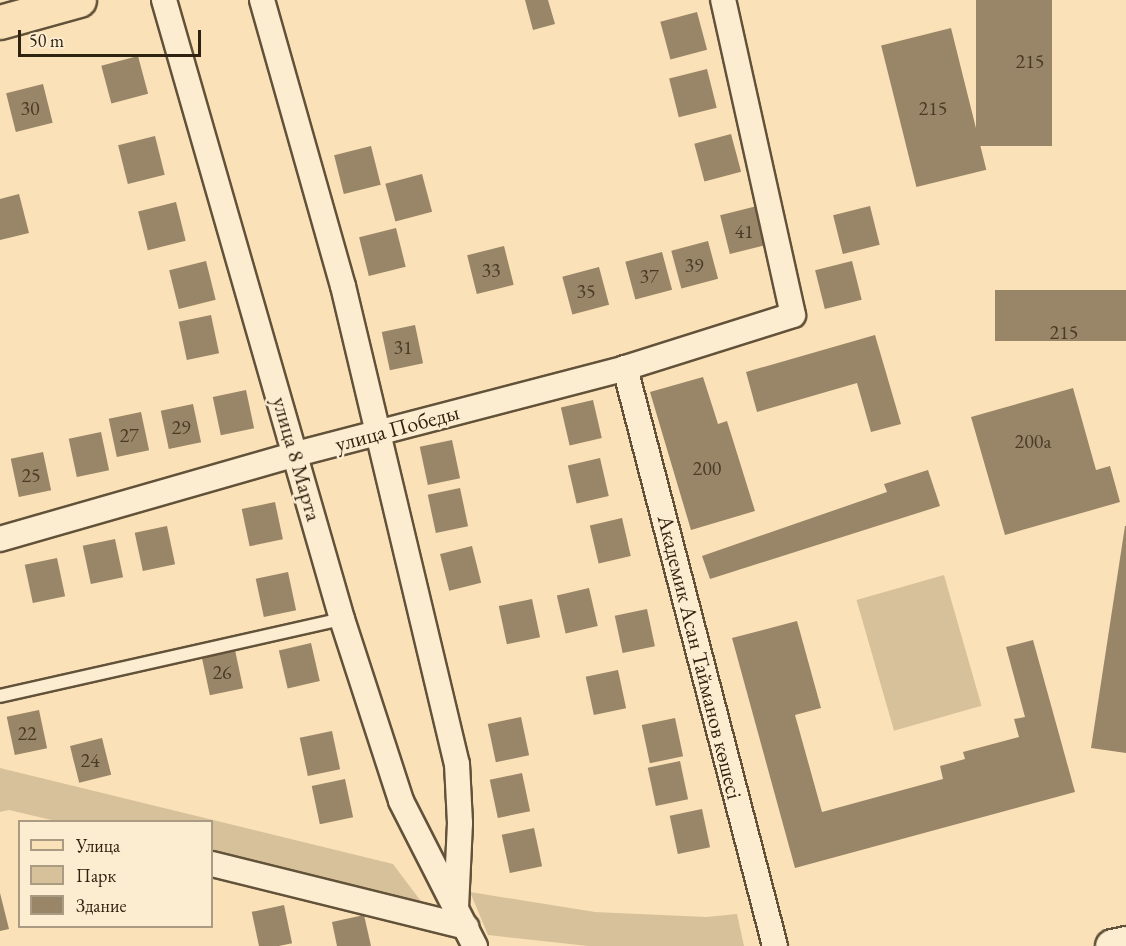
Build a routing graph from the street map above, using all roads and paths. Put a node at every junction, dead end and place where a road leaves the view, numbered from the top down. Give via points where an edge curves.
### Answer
1 (79, 0) edge
2 (164, 0) edge
3 (262, 0) edge
4 (723, 0) edge
5 (0, 22) edge
6 (625, 368) junction
7 (379, 432) junction
8 (296, 454) junction
9 (0, 539) edge
10 (342, 619) junction
11 (0, 696) edge
12 (213, 864) edge
13 (466, 927) edge
14 (1126, 942) edge
15 (775, 946) edge
16 (1112, 946) edge

1 - 5 main road
2 - 8 street, улица 8 Марта
3 - 7 street via 343,286
4 - 6 street, улица Победы via 793,315
6 - 7 street, улица Победы
6 - 15 street, Академик Асан Тайманов көшесі
7 - 8 street, улица Победы
7 - 13 street via 457,764
8 - 9 street, улица Победы
8 - 10 street, улица 8 Марта
10 - 11 lane
10 - 13 street, улица 8 Марта via 401,801
12 - 13 street
14 - 16 main road

